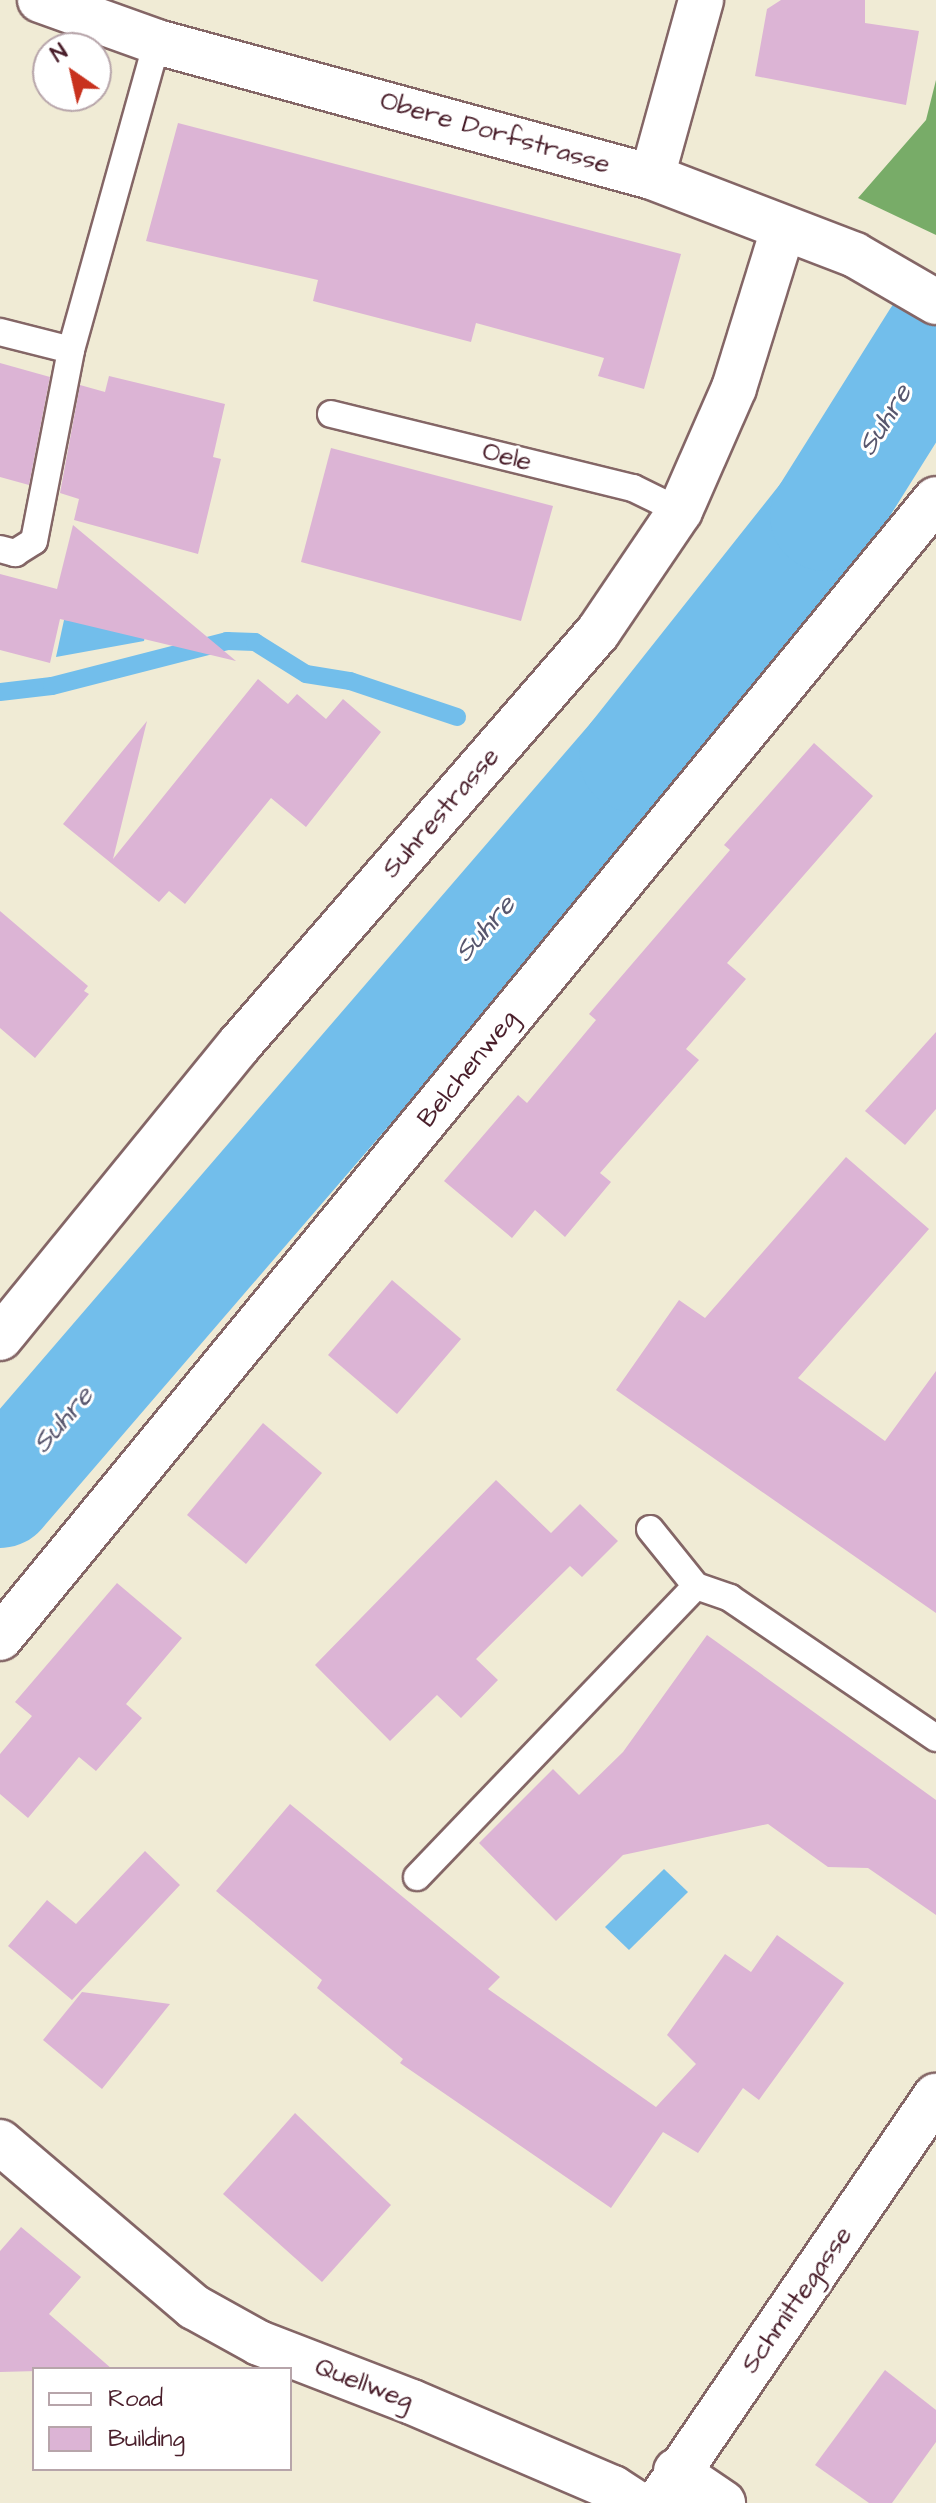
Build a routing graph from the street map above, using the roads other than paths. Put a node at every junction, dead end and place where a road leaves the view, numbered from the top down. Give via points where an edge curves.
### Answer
1 (40, 0) edge
2 (701, 0) edge
3 (157, 42) junction
4 (652, 177) junction
5 (783, 230) junction
6 (936, 302) edge
7 (0, 332) edge
8 (71, 350) junction
9 (331, 414) dead end
10 (936, 499) edge
11 (680, 511) junction
12 (0, 549) edge
13 (0, 1338) edge
14 (650, 1529) dead end
15 (696, 1586) junction
16 (0, 1638) edge
17 (936, 1738) edge
18 (417, 1877) dead end
19 (936, 2096) edge
20 (0, 2142) edge
21 (667, 2487) edge
22 (636, 2503) edge
23 (723, 2503) edge

1 - 3 street, Obere Dorfstrasse
2 - 4 street
3 - 4 street, Obere Dorfstrasse
3 - 8 lane
4 - 5 street, Obere Dorfstrasse
5 - 6 street, Obere Dorfstrasse via 895,275
5 - 11 street, Suhrestrasse via 734,388
7 - 8 lane
8 - 12 lane via 34,541 15,553
9 - 11 lane, Oele via 633,488
10 - 16 street, Belchenweg
11 - 13 street, Suhrestrasse via 598,632 239,1045
14 - 15 lane
15 - 17 lane via 730,1598
15 - 18 lane
19 - 21 street, Schmittegasse
20 - 22 street, Quellweg via 194,2307 259,2343 412,2402 613,2488
21 - 23 street

